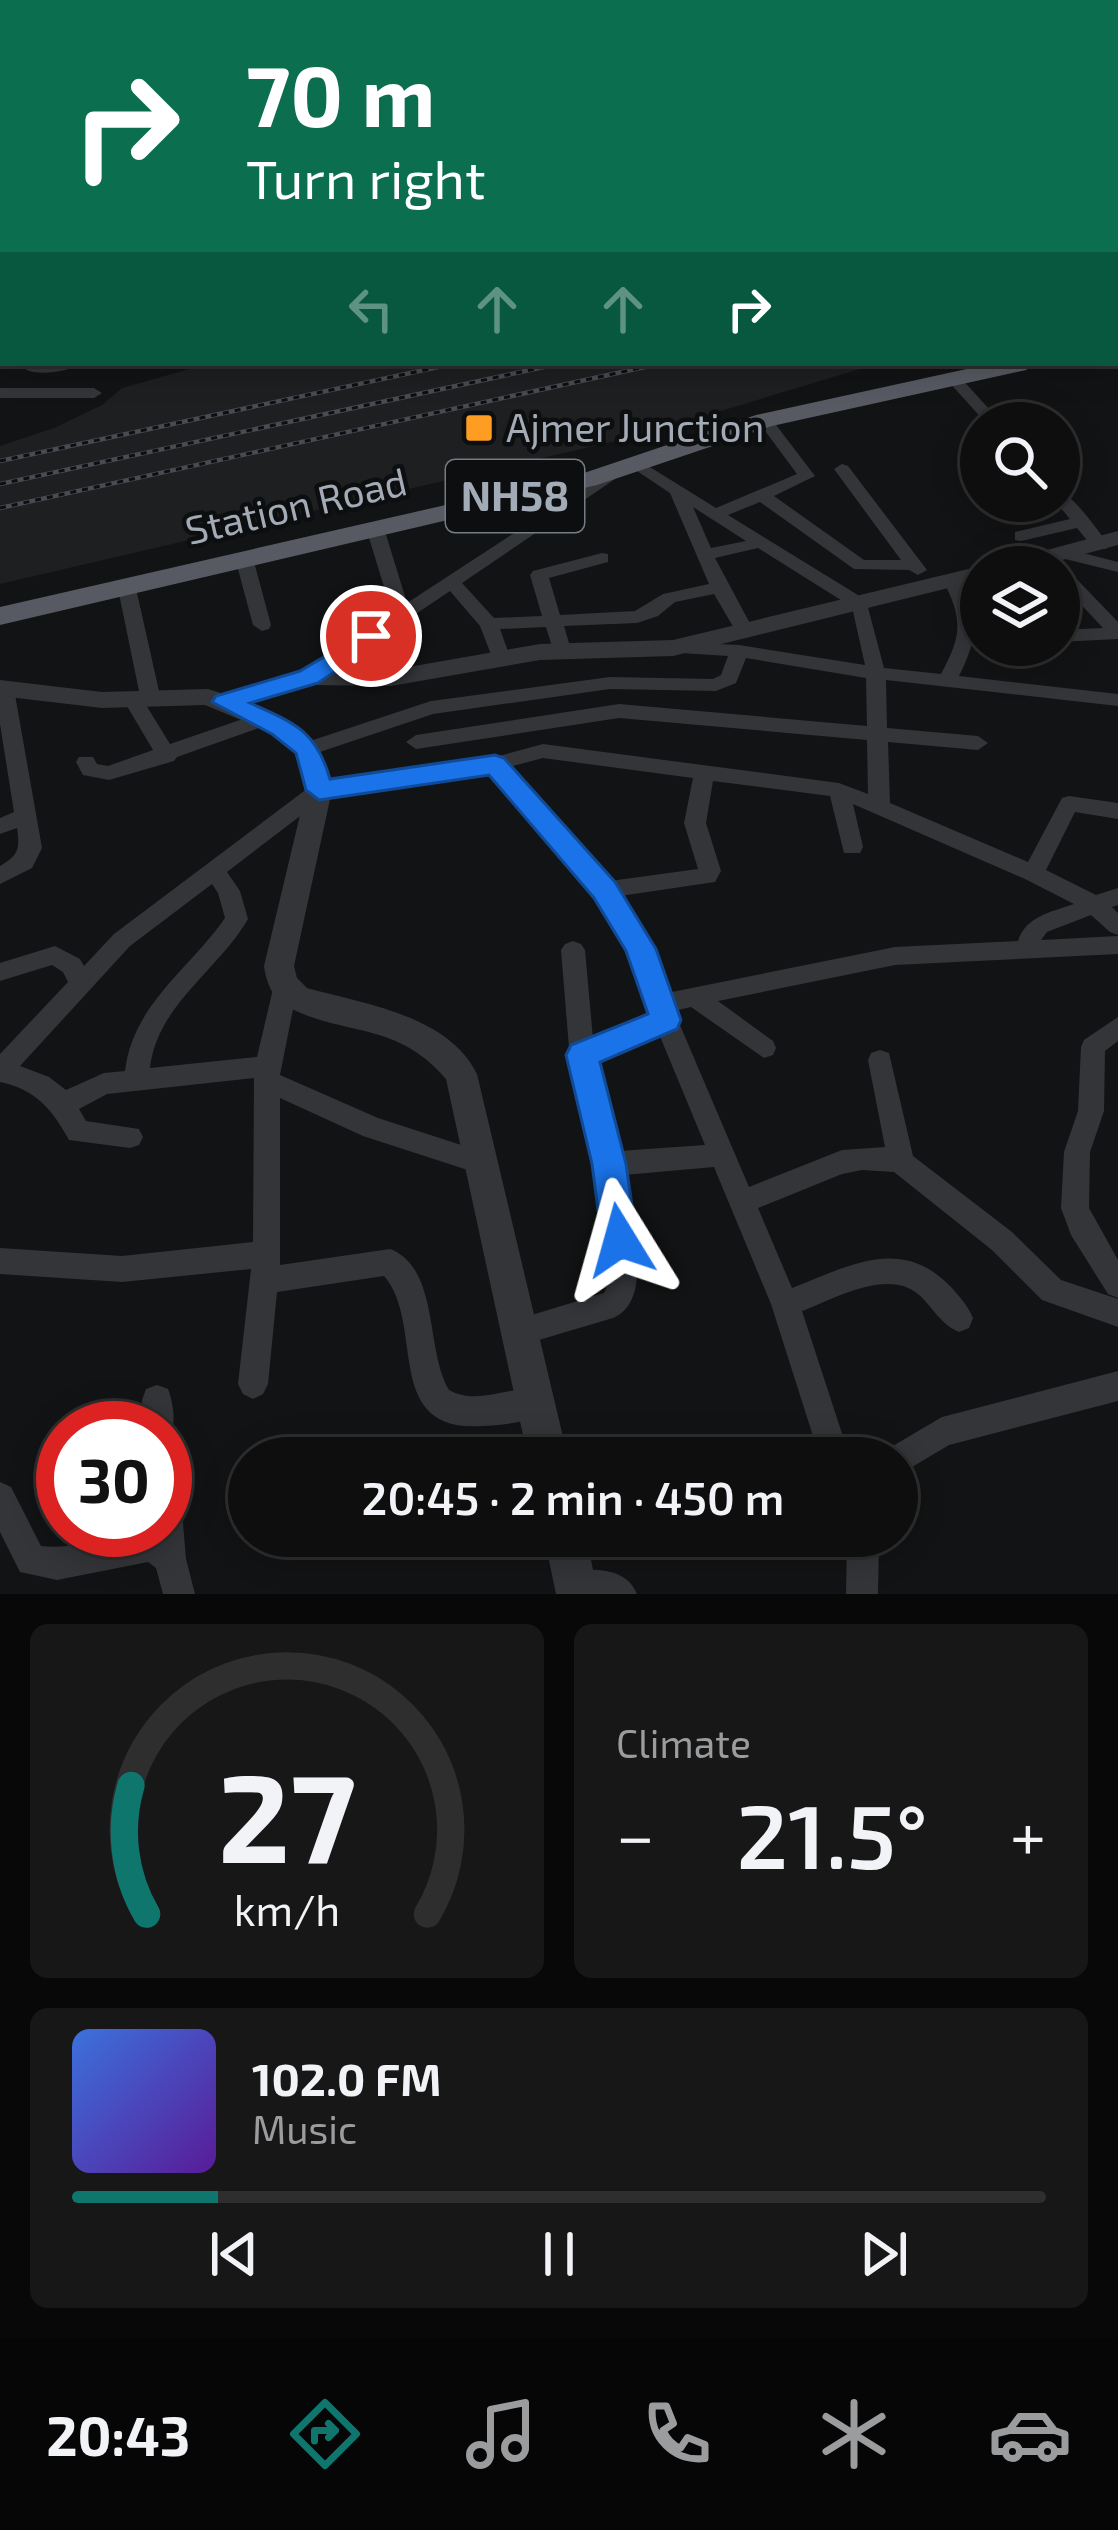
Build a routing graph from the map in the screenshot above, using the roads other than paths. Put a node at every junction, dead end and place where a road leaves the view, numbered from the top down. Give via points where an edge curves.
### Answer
1 (34, 366) edge
2 (971, 366) edge
3 (993, 366) edge
4 (997, 366) edge
5 (958, 370) edge
6 (8, 393) edge
7 (94, 393) dead end
8 (980, 402) edge
9 (765, 420) junction
10 (842, 469) dead end
11 (625, 471) junction
12 (677, 490) junction
13 (764, 496) junction
14 (716, 514) junction
15 (1080, 518) edge
16 (1083, 521) junction
17 (376, 528) junction
18 (1021, 536) dead end
19 (1109, 541) edge
20 (762, 542) junction
21 (1080, 553) edge
22 (705, 555) junction
23 (244, 558) junction
24 (602, 558) dead end
25 (1080, 564) edge
26 (914, 565) junction
27 (1118, 567) edge
28 (960, 579) edge
29 (452, 583) junction
30 (941, 583) junction
31 (126, 584) junction
32 (719, 587) junction
33 (1080, 591) edge
34 (1118, 603) edge
35 (860, 604) junction
36 (1091, 605) junction
37 (0, 610) edge
38 (402, 616) junction
39 (552, 617) junction
40 (489, 624) junction
41 (262, 625) dead end
42 (1117, 630) edge
43 (1080, 634) edge
44 (742, 641) junction
45 (562, 650) junction
46 (501, 657) junction
47 (876, 673) junction
48 (309, 677) junction
49 (947, 681) junction
50 (2, 688) edge
51 (143, 700) junction
52 (1118, 700) edge
53 (225, 702) junction
54 (262, 719) junction
55 (875, 737) junction
56 (416, 742) dead end
57 (978, 743) dead end
58 (308, 749) junction
59 (167, 756) junction
60 (86, 762) dead end
61 (495, 764) junction
62 (705, 770) junction
63 (319, 790) junction
64 (839, 790) junction
65 (879, 804) junction
66 (1118, 811) edge
67 (26, 816) junction
68 (0, 826) edge
69 (852, 847) dead end
70 (214, 870) junction
71 (1033, 873) junction
72 (0, 876) edge
73 (604, 890) junction
74 (1118, 896) edge
75 (1092, 903) junction
76 (1118, 926) edge
77 (1118, 944) edge
78 (1028, 949) junction
79 (573, 950) dead end
80 (0, 972) edge
81 (81, 984) junction
82 (285, 989) junction
83 (693, 996) junction
84 (662, 1012) junction
85 (1118, 1027) edge
86 (764, 1048) dead end
87 (582, 1055) junction
88 (880, 1060) dead end
89 (3, 1066) edge
90 (267, 1073) junction
91 (136, 1080) junction
92 (64, 1103) junction
93 (130, 1137) dead end
94 (721, 1155) junction
95 (901, 1162) junction
96 (483, 1163) junction
97 (609, 1164) junction
98 (742, 1202) junction
99 (0, 1261) edge
100 (266, 1267) junction
101 (1118, 1285) edge
102 (785, 1304) junction
103 (1118, 1313) edge
104 (959, 1318) dead end
105 (522, 1331) junction
106 (253, 1384) dead end
107 (1118, 1386) edge
108 (537, 1403) junction
109 (544, 1437) edge
110 (828, 1437) edge
111 (918, 1447) edge
112 (0, 1498) edge
113 (569, 1557) edge
114 (863, 1557) edge
115 (170, 1558) joint
116 (576, 1589) edge
117 (179, 1594) edge
118 (621, 1594) edge
119 (862, 1594) edge

1 - 6 street
2 - 37 highway via 771,412 615,466
3 - 37 highway via 768,416 633,465
4 - 5 highway, Station Road / NH58
5 - 8 street
5 - 9 highway, Station Road / NH58
5 - 37 highway, Station Road / NH58 via 772,409 590,469
6 - 7 street
9 - 11 highway, Station Road / NH58
9 - 13 street via 807,473
10 - 26 street
11 - 12 street
11 - 17 highway, Station Road / NH58
11 - 29 street
12 - 14 street
12 - 22 street
13 - 14 street
13 - 26 street via 860,565
14 - 20 street
15 - 16 street
16 - 18 street
16 - 19 street
17 - 23 highway, Station Road / NH58
17 - 38 street
19 - 21 street
20 - 22 street
20 - 35 street
22 - 32 street
23 - 31 highway, Station Road / NH58
23 - 41 street
24 - 39 street via 538,574
25 - 27 street
26 - 30 street
28 - 30 street
29 - 38 street
29 - 40 street
30 - 35 street
30 - 49 street via 967,608 971,634
31 - 37 highway, Station Road / NH58
31 - 51 street
32 - 39 street via 669,598 644,616
32 - 44 street
33 - 36 street
34 - 36 street
35 - 44 street
35 - 47 street
36 - 42 street
38 - 48 street
39 - 40 street
39 - 45 street
40 - 46 street
42 - 43 street
44 - 45 street
44 - 47 street
44 - 58 street via 729,679 716,685 610,683 431,708
45 - 46 street
46 - 48 street via 391,679
47 - 49 street
47 - 55 street
48 - 53 street
49 - 52 street
50 - 51 street
50 - 67 street
51 - 53 street
51 - 59 street
53 - 54 street
54 - 58 street
54 - 59 street
55 - 56 street via 619,711
55 - 57 street
55 - 65 street
58 - 63 street
59 - 60 street via 109,773
61 - 62 street via 543,751
61 - 63 street
61 - 73 street
62 - 64 street
62 - 73 street via 695,823 707,875
63 - 70 street
63 - 82 street via 279,966
64 - 65 street
64 - 69 street
65 - 71 street
66 - 71 street via 1070,803
67 - 68 street
67 - 72 street via 32,848
70 - 81 street via 122,940
70 - 91 street via 237,919 149,1020
71 - 75 street
73 - 84 street via 640,949
74 - 75 street
75 - 76 street
75 - 78 street via 1039,926
77 - 78 street
78 - 83 street via 896,956
79 - 87 street
80 - 81 street via 56,955
81 - 89 street
82 - 90 street
82 - 96 street via 428,1039 448,1054 461,1074
83 - 84 street
83 - 86 street
84 - 87 street
84 - 94 street
85 - 101 street via 1093,1047 1075,1184 1082,1226
87 - 97 street
88 - 95 street
89 - 92 street via 46,1085
90 - 91 street
90 - 96 street via 372,1128
90 - 100 street
91 - 92 street
92 - 93 street via 78,1132
94 - 97 street
94 - 98 street
95 - 98 street via 863,1156
95 - 103 street via 1052,1290
96 - 105 street
97 - 105 street via 623,1292 613,1304
98 - 102 street
99 - 100 street
100 - 106 street
100 - 108 street via 390,1262 412,1289 426,1380 437,1400 467,1412
102 - 104 street via 890,1268 928,1284
102 - 110 street
105 - 108 street
107 - 111 street via 942,1432
108 - 109 street
112 - 115 street via 31,1561 57,1564 153,1545
113 - 116 street
114 - 119 street
115 - 117 street
116 - 118 street

